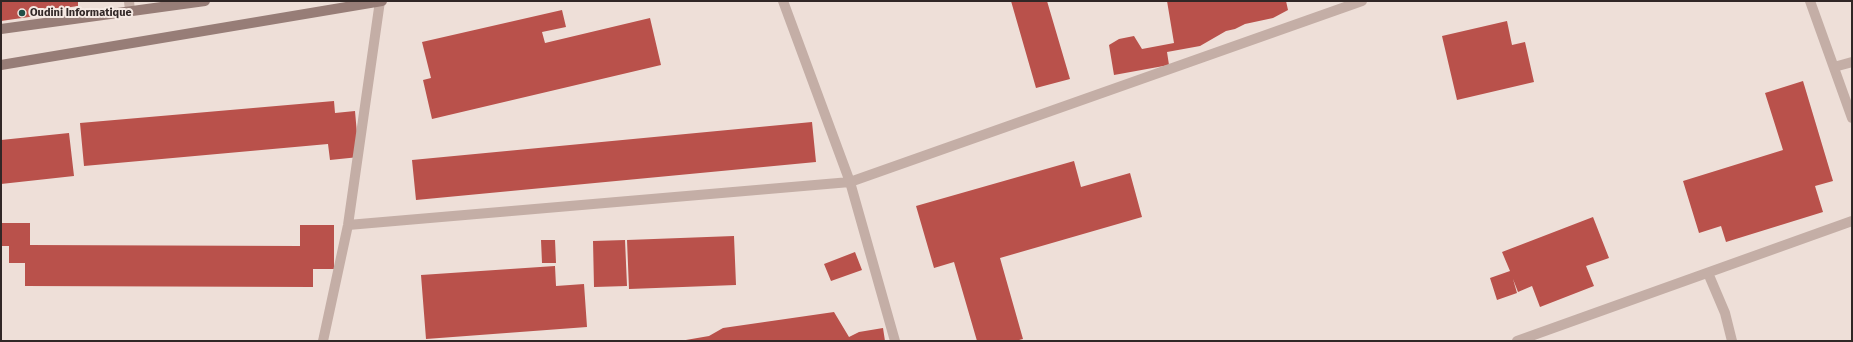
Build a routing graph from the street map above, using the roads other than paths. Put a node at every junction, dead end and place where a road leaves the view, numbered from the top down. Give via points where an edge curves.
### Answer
1 (205, 1) edge
2 (380, 1) edge
3 (783, 1) edge
4 (1362, 1) edge
5 (1810, 1) edge
6 (130, 6) edge
7 (1, 29) edge
8 (1852, 62) edge
9 (1, 65) edge
10 (1834, 67) junction
11 (1852, 118) edge
12 (850, 182) junction
13 (1852, 221) edge
14 (348, 225) junction
15 (1708, 273) junction
16 (323, 341) edge
17 (895, 341) edge
18 (1516, 341) edge
19 (1732, 341) edge

1 - 6 street
2 - 9 street
2 - 14 street
3 - 12 street
4 - 12 street
5 - 10 street
6 - 7 street
8 - 10 street
10 - 11 street
12 - 14 street
12 - 17 street
13 - 15 street
14 - 16 street
15 - 18 street
15 - 19 street via 1725,313

